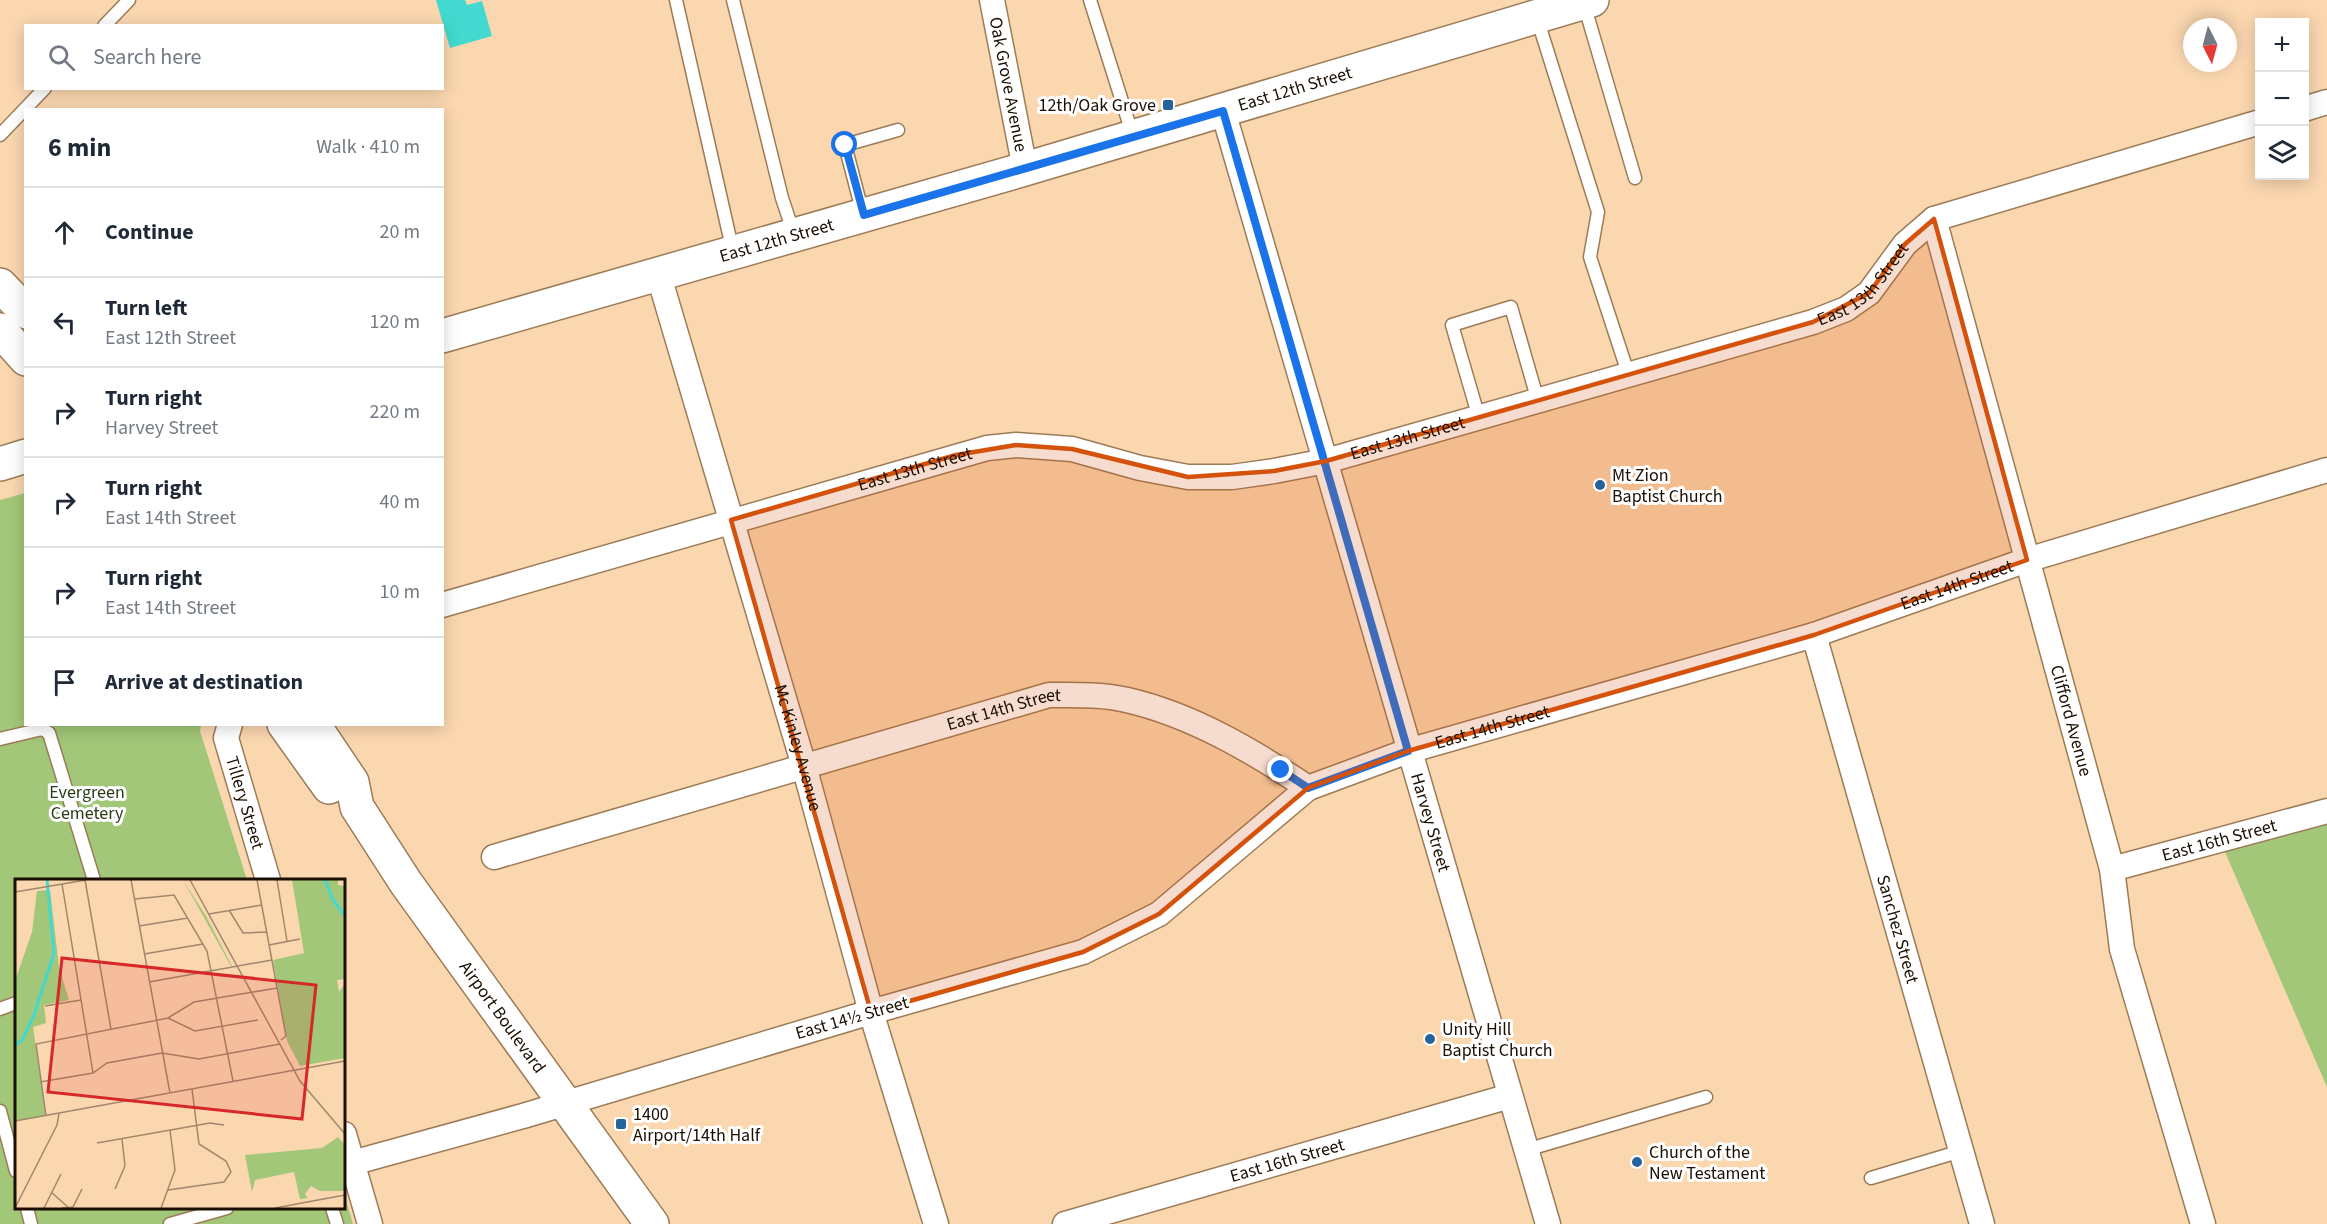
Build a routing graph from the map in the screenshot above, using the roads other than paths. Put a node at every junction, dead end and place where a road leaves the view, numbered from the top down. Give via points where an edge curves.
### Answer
1 (129, 0) edge
2 (676, 0) edge
3 (733, 0) edge
4 (992, 0) edge
5 (1090, 0) edge
6 (1588, 1) edge
7 (1537, 16) junction
8 (106, 24) edge
9 (43, 90) edge
10 (2327, 102) edge
11 (2309, 107) edge
12 (26, 108) edge
13 (24, 110) edge
14 (1223, 111) junction
15 (2255, 123) edge
16 (898, 130) dead end
17 (0, 135) edge
18 (1133, 137) junction
19 (1025, 169) junction
20 (1635, 178) dead end
21 (864, 215) junction
22 (1934, 219) junction
23 (794, 235) junction
24 (734, 253) junction
25 (658, 273) junction
26 (14, 306) edge
27 (444, 335) edge
28 (24, 350) edge
29 (1628, 373) junction
30 (1538, 401) junction
31 (1479, 418) junction
32 (24, 457) edge
33 (1326, 461) junction
34 (0, 464) edge
35 (2327, 470) edge
36 (731, 520) junction
37 (2027, 560) junction
38 (444, 604) edge
39 (1814, 634) junction
40 (229, 726) edge
41 (285, 726) edge
42 (314, 726) edge
43 (0, 739) edge
44 (1408, 751) junction
45 (804, 766) junction
46 (1308, 788) junction
47 (357, 807) junction
48 (2327, 811) edge
49 (494, 857) dead end
50 (2112, 869) junction
51 (94, 879) edge
52 (268, 879) edge
53 (15, 1003) edge
54 (0, 1009) edge
55 (871, 1012) junction
56 (1510, 1096) junction
57 (1706, 1097) dead end
58 (566, 1101) junction
59 (0, 1111) edge
60 (345, 1138) edge
61 (1526, 1150) junction
62 (1961, 1151) junction
63 (352, 1163) junction
64 (15, 1167) edge
65 (1871, 1178) dead end
66 (27, 1209) edge
67 (223, 1209) edge
68 (332, 1209) edge
69 (31, 1224) edge
70 (170, 1224) edge
71 (337, 1224) edge
72 (370, 1224) edge
73 (652, 1224) edge
74 (936, 1224) edge
75 (1065, 1224) edge
76 (1548, 1224) edge
77 (1982, 1224) edge
78 (2203, 1224) edge

1 - 8 lane
2 - 24 lane
3 - 23 lane
4 - 19 street, Oak Grove Avenue
5 - 18 lane
6 - 7 street, East 12th Street
6 - 20 lane
7 - 14 street, East 12th Street
7 - 29 lane via 1598,212 1590,257
9 - 12 lane
10 - 11 street
13 - 17 lane
14 - 18 street, East 12th Street
14 - 33 street, Harvey Street
15 - 22 street, East 13th Street
16 - 21 lane via 845,145
18 - 19 street, East 12th Street
19 - 21 street, East 12th Street
21 - 23 street, East 12th Street
22 - 29 street, East 13th Street via 1905,244 1869,293 1846,309 1813,322
22 - 37 street, Clifford Avenue
23 - 24 street, East 12th Street
24 - 25 street, East 12th Street
25 - 27 street, East 12th Street
25 - 36 street, Mc Kinley Avenue
26 - 28 street
29 - 30 street, East 13th Street
30 - 31 street, East 13th Street
30 - 31 lane via 1510,308 1452,325
31 - 33 street, East 13th Street
32 - 34 street
33 - 36 street, East 13th Street via 1232,477 1188,477 1072,449 1016,445 956,455
33 - 44 street, Harvey Street
35 - 37 street, East 14th Street
36 - 38 street, East 13th Street
36 - 45 street, Mc Kinley Avenue
37 - 39 street, East 14th Street
37 - 50 street, Clifford Avenue
39 - 44 street, East 14th Street
39 - 62 street, Sanchez Street
40 - 52 street, Tillery Street via 226,738
41 - 47 street, Airport Boulevard via 334,794
42 - 47 street, Airport Boulevard via 352,783
43 - 51 lane via 42,729 49,733
44 - 46 street, East 14th Street
44 - 56 street, Harvey Street
45 - 46 street, East 14th Street via 1049,695 1083,694 1126,700 1169,714 1247,748
45 - 49 street, East 14th Street
45 - 55 street, Mc Kinley Avenue
46 - 55 street, East 14½ Street via 1159,914 1083,952
47 - 58 street, Airport Boulevard via 406,883
48 - 50 street, East 16th Street
50 - 78 street, Clifford Avenue via 2122,949
53 - 54 lane
55 - 58 street, East 14½ Street
55 - 74 street, Mc Kinley Avenue
56 - 61 street, Harvey Street
56 - 75 street, East 16th Street
57 - 61 lane
58 - 63 street, East 14½ Street
58 - 73 street, Airport Boulevard
59 - 64 lane
60 - 63 street
61 - 76 street, Harvey Street
62 - 65 lane
62 - 77 street, Sanchez Street
63 - 72 street
66 - 69 lane
67 - 70 lane
68 - 71 lane

